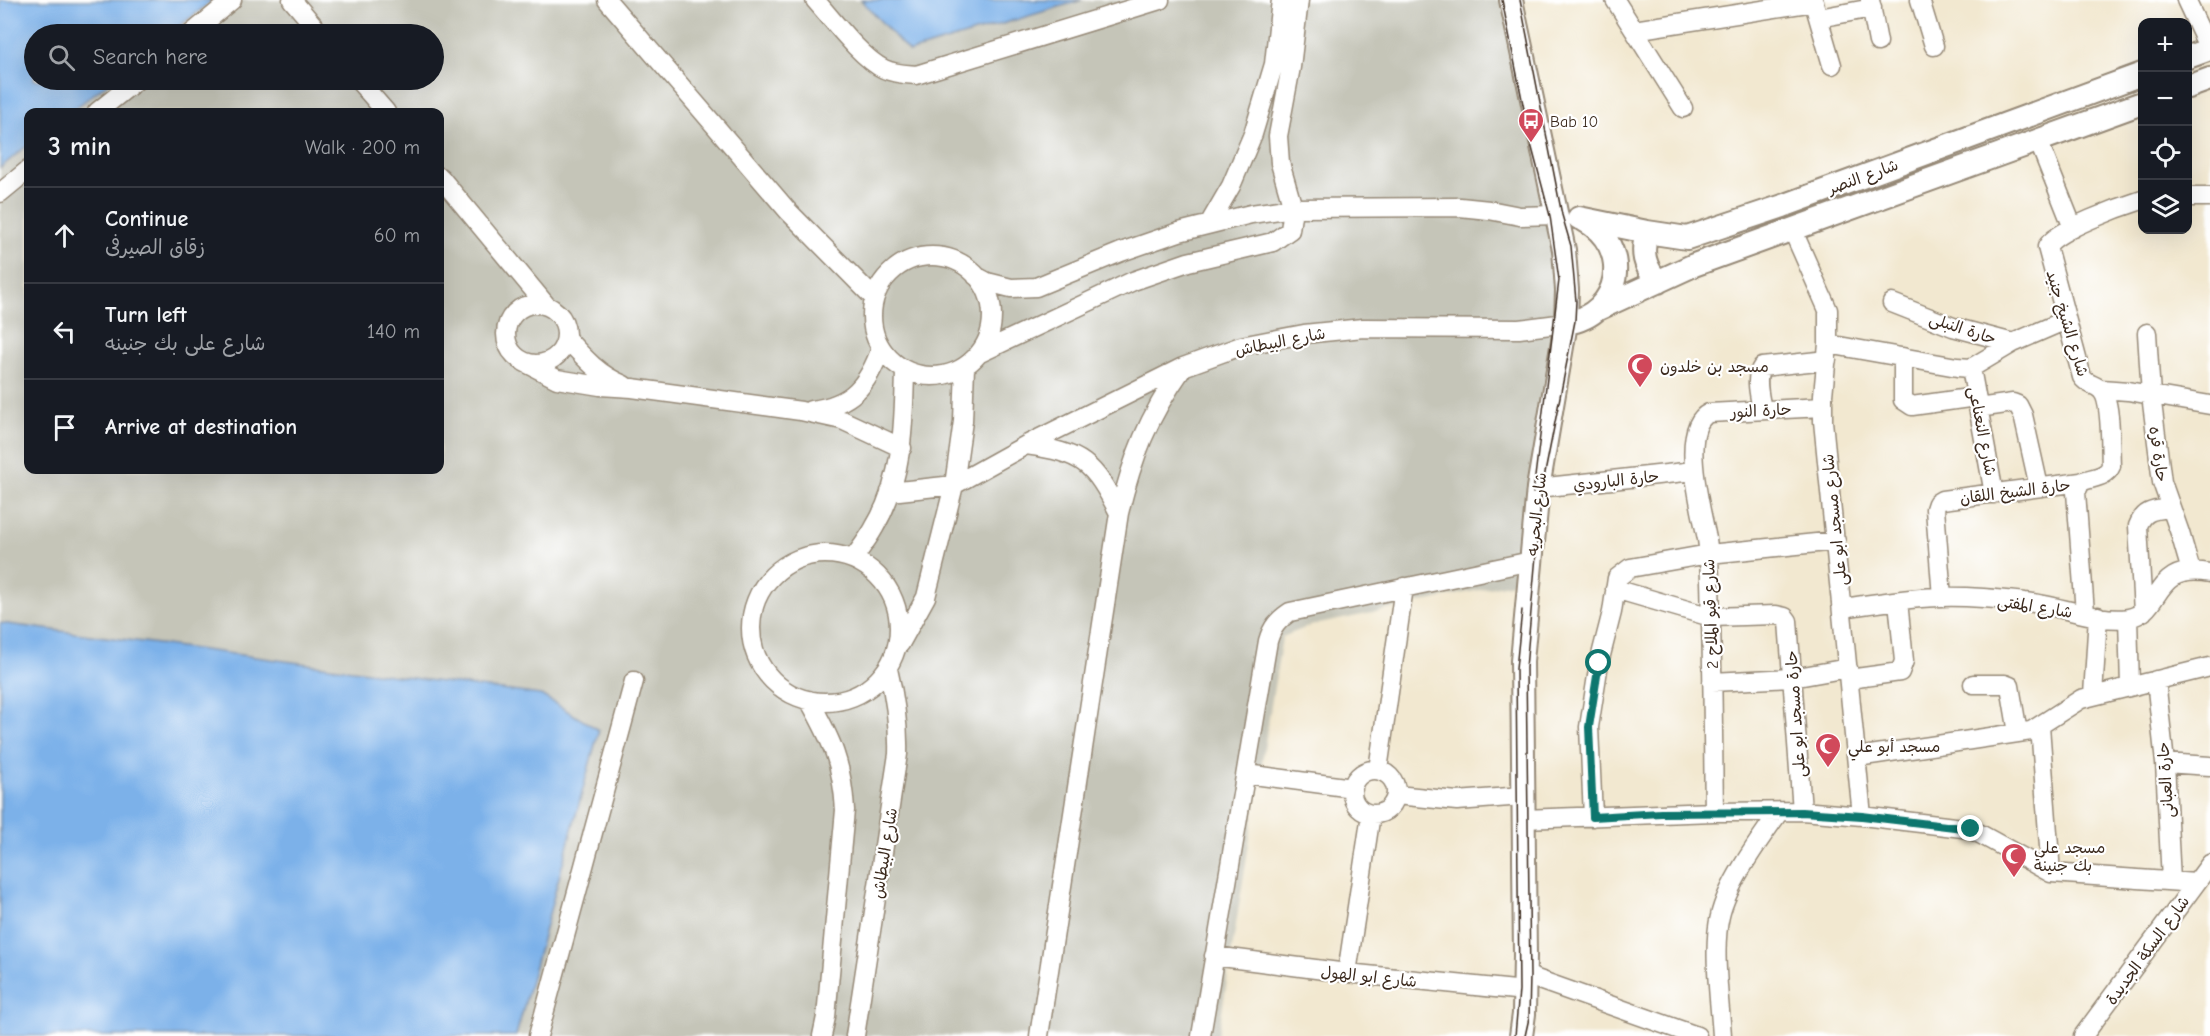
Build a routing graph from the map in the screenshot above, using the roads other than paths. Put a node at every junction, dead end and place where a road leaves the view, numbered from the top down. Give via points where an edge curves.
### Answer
1 (232, 0) edge
2 (292, 0) edge
3 (607, 0) edge
4 (815, 0) edge
5 (1160, 0) edge
6 (1281, 0) edge
7 (1299, 0) edge
8 (1511, 0) edge
9 (1616, 0) edge
10 (1920, 0) edge
11 (2186, 0) edge
12 (1871, 4) edge
13 (1815, 7) edge
14 (202, 24) edge
15 (312, 24) edge
16 (1634, 30) junction
17 (1878, 42) dead end
18 (1934, 46) dead end
19 (2210, 49) edge
20 (2192, 55) edge
21 (1832, 65) dead end
22 (2138, 75) edge
23 (2210, 79) edge
24 (2192, 85) edge
25 (124, 90) edge
26 (367, 90) edge
27 (2138, 104) edge
28 (102, 108) edge
29 (382, 108) edge
30 (1683, 108) dead end
31 (2038, 140) junction
32 (24, 173) edge
33 (444, 182) edge
34 (0, 193) edge
35 (2192, 197) edge
36 (2210, 197) edge
37 (2138, 202) edge
38 (1293, 208) junction
39 (1557, 217) junction
40 (1209, 224) junction
41 (2073, 228) junction
42 (1793, 231) junction
43 (1647, 232) junction
44 (976, 276) junction
45 (1659, 282) junction
46 (874, 298) junction
47 (1892, 303) dead end
48 (546, 305) junction
49 (1598, 309) junction
50 (2066, 320) junction
51 (1566, 323) junction
52 (2147, 333) dead end
53 (566, 338) junction
54 (2013, 343) junction
55 (881, 348) junction
56 (1828, 352) junction
57 (980, 353) junction
58 (1903, 357) junction
59 (524, 362) junction
60 (965, 367) junction
61 (1183, 367) junction
62 (1971, 368) junction
63 (905, 370) junction
64 (632, 388) junction
65 (2101, 389) junction
66 (2151, 395) junction
67 (1977, 403) junction
68 (2210, 405) edge
69 (1823, 407) junction
70 (1762, 410) junction
71 (801, 411) junction
72 (1702, 418) joint
73 (1026, 445) junction
74 (902, 448) junction
75 (1694, 471) junction
76 (2080, 482) junction
77 (954, 485) junction
78 (2039, 487) junction
79 (1538, 488) junction
80 (890, 492) junction
81 (1994, 494) junction
82 (2170, 508) junction
83 (1119, 513) junction
84 (1836, 541) junction
85 (1709, 554) junction
86 (853, 559) junction
87 (1531, 561) junction
88 (2191, 571) junction
89 (2210, 573) edge
90 (1619, 581) junction
91 (1404, 587) junction
92 (1942, 597) junction
93 (1898, 601) junction
94 (1842, 608) junction
95 (2091, 615) junction
96 (2135, 615) junction
97 (1711, 617) junction
98 (897, 648) junction
99 (2210, 667) edge
100 (888, 669) junction
101 (1849, 674) junction
102 (1792, 678) junction
103 (2156, 680) junction
104 (634, 681) dead end
105 (1713, 682) junction
106 (1973, 684) dead end
107 (2130, 686) junction
108 (2092, 695) junction
109 (809, 700) junction
110 (2040, 726) junction
111 (2018, 734) junction
112 (1857, 757) junction
113 (2165, 763) junction
114 (2210, 766) edge
115 (1378, 770) junction
116 (1246, 774) junction
117 (1353, 788) junction
118 (1396, 795) junction
119 (1523, 796) junction
120 (1714, 812) junction
121 (1779, 812) junction
122 (1802, 812) junction
123 (1371, 814) junction
124 (1862, 816) junction
125 (1593, 817) junction
126 (1523, 819) junction
127 (2210, 864) edge
128 (2051, 873) junction
129 (2171, 881) junction
130 (2196, 883) junction
131 (1214, 956) junction
132 (1347, 974) junction
133 (1525, 983) junction
134 (1647, 1028) edge
135 (538, 1036) edge
136 (822, 1036) edge
137 (855, 1036) edge
138 (1039, 1036) edge
139 (1201, 1036) edge
140 (1521, 1036) edge
141 (1697, 1036) edge
142 (1722, 1036) edge
143 (2084, 1036) edge

1 - 14 street
2 - 15 street
3 - 46 street via 788,211
4 - 5 street via 868,58 898,74 916,75
6 - 40 street via 1274,64 1253,134 1231,186
7 - 38 street via 1278,136 1280,163
8 - 39 main road, شارع البحريه
9 - 16 street
10 - 18 street
11 - 19 street
12 - 13 street
12 - 17 street
13 - 16 street
13 - 21 street
16 - 30 street
19 - 20 main road
22 - 43 main road, شارع النصر via 1705,233 1687,238
23 - 24 main road
25 - 28 street
26 - 29 street
27 - 31 main road, شارع النصر
31 - 41 street
31 - 42 main road, شارع النصر
32 - 34 street
33 - 48 street
35 - 36 street
37 - 41 street
38 - 39 street via 1460,207
38 - 40 street
38 - 57 street via 1290,231 1273,242 1216,254 1142,278
39 - 43 main road, شارع النصر
39 - 49 main road via 1593,225 1612,250 1614,282
39 - 51 main road, شارع البحريه via 1567,278
40 - 44 street via 1150,241 1036,287 1011,288
41 - 50 street, شارع الشيخ جنيد via 2052,240 2046,252
42 - 45 main road, شارع النصر via 1694,265
42 - 56 street, شارع مسجد ابو على via 1828,310
43 - 45 main road via 1644,259
44 - 46 street via 960,263 940,257 919,257 891,272
44 - 57 street via 987,293 992,314 989,334
45 - 49 main road, شارع النصر
46 - 55 street via 871,315
47 - 54 street, حارة النبلى via 1953,327
48 - 53 street via 560,315
48 - 59 street via 525,306 509,320 507,341 516,357
49 - 51 main road, شارع النصر
50 - 54 street, حارة النبلى
50 - 65 street, شارع الشيخ جنيد via 2082,377
51 - 61 street, شارع البيطاش via 1519,329 1363,328 1304,334 1241,346
51 - 79 main road, شارع البحريه
52 - 66 street, حارة قره
53 - 59 street via 559,354 551,360 543,364
53 - 64 street via 591,366
54 - 62 street
55 - 63 street
55 - 71 street via 860,389 825,408
56 - 58 street
56 - 69 street, شارع مسجد ابو على
56 - 70 street via 1762,367 1758,372
57 - 60 street
58 - 62 street
58 - 67 street via 1903,400 1907,404
59 - 64 street via 557,378
60 - 63 street via 946,375 926,376
60 - 77 street via 963,421
61 - 73 street, شارع البيطاش
61 - 83 street via 1140,441
62 - 67 street, شارع النعناعى
63 - 74 street
64 - 71 street
65 - 66 street
65 - 76 street, شارع الشيخ جنيد via 2107,398 2111,466 2102,476
66 - 68 street
66 - 82 street, حارة قره via 2162,482
67 - 78 street via 2018,405
67 - 81 street, شارع النعناعى
69 - 70 street, حارة النور
69 - 84 street, شارع مسجد ابو على
70 - 72 street, حارة النور via 1709,413
71 - 74 street via 842,420
72 - 75 street, شارع قبو الملاح 2 via 1694,450
73 - 77 street, شارع البيطاش
73 - 83 street via 1055,449 1082,460 1102,481
74 - 80 street
75 - 79 street, حارة البارودي
75 - 85 street, شارع قبو الملاح 2
76 - 78 street, حارة الشيخ اللقان
76 - 95 street via 2076,492
77 - 80 street
77 - 98 street via 926,597
78 - 81 street, حارة الشيخ اللقان
79 - 87 main road, شارع البحريه
80 - 86 street via 874,529
81 - 92 street, حارة الشيخ اللقان via 1936,503
82 - 88 street, حارة قره
82 - 96 street via 2151,510 2138,526
83 - 138 street
84 - 85 street
84 - 94 street, شارع مسجد ابو على
85 - 90 street via 1630,568
85 - 97 street, شارع قبو الملاح 2
86 - 98 street via 872,570 887,586 900,627
86 - 109 street via 832,553 810,554 790,562 772,575 759,592 752,612 750,634 755,655 766,673 780,688
87 - 91 street
87 - 119 main road, شارع البحريه via 1522,661
88 - 89 street
88 - 96 street via 2177,574 2164,584
90 - 97 street
90 - 125 street via 1599,663 1589,727
91 - 115 street
91 - 116 street via 1290,612 1279,619 1268,641
92 - 93 street, شارع المفتى
92 - 95 street, شارع المفتى via 2026,602
93 - 94 street, شارع المفتى
93 - 101 street via 1904,662 1900,672
94 - 101 street, شارع مسجد ابو على
95 - 96 street, شارع المفتى
95 - 108 street
96 - 107 street
97 - 102 street, حارة مسجد ابو على via 1785,617
97 - 105 street, شارع قبو الملاح 2
98 - 100 street
99 - 103 street
100 - 109 street via 872,686 853,697 831,702
100 - 137 street, شارع البيطاش via 896,701 898,754
101 - 102 street
101 - 112 street, شارع مسجد ابو على
102 - 105 street
102 - 122 street, حارة مسجد ابو على
103 - 107 street
103 - 113 street, حارة العبانى
104 - 135 street
105 - 120 street, شارع قبو الملاح 2
106 - 111 street via 2010,686
107 - 108 street
108 - 110 street
109 - 136 street via 836,754 845,810
110 - 111 street
110 - 128 street
111 - 112 street
112 - 124 street, شارع مسجد ابو على
113 - 114 street
113 - 129 street, حارة العبانى
115 - 117 street via 1357,778
115 - 118 street via 1395,784
116 - 117 street
116 - 131 street
117 - 123 street via 1360,809
118 - 119 street via 1457,801
118 - 123 street via 1392,806
119 - 126 main road, شارع البحريه
120 - 121 street
120 - 125 street
121 - 122 street
121 - 142 street via 1727,895 1720,915 1717,933
122 - 124 street
123 - 132 street
124 - 128 street via 1971,829
125 - 126 street
126 - 133 main road, شارع البحريه
127 - 130 street, شارع السكة الجديدة
128 - 129 street
129 - 130 street
130 - 143 street, شارع السكة الجديدة
131 - 132 street, شارع ابو الهول
131 - 139 street
132 - 133 street, شارع ابو الهول
133 - 134 street, شارع ابو الهول
133 - 140 main road, شارع البحريه
134 - 141 street, شارع ابو الهول

